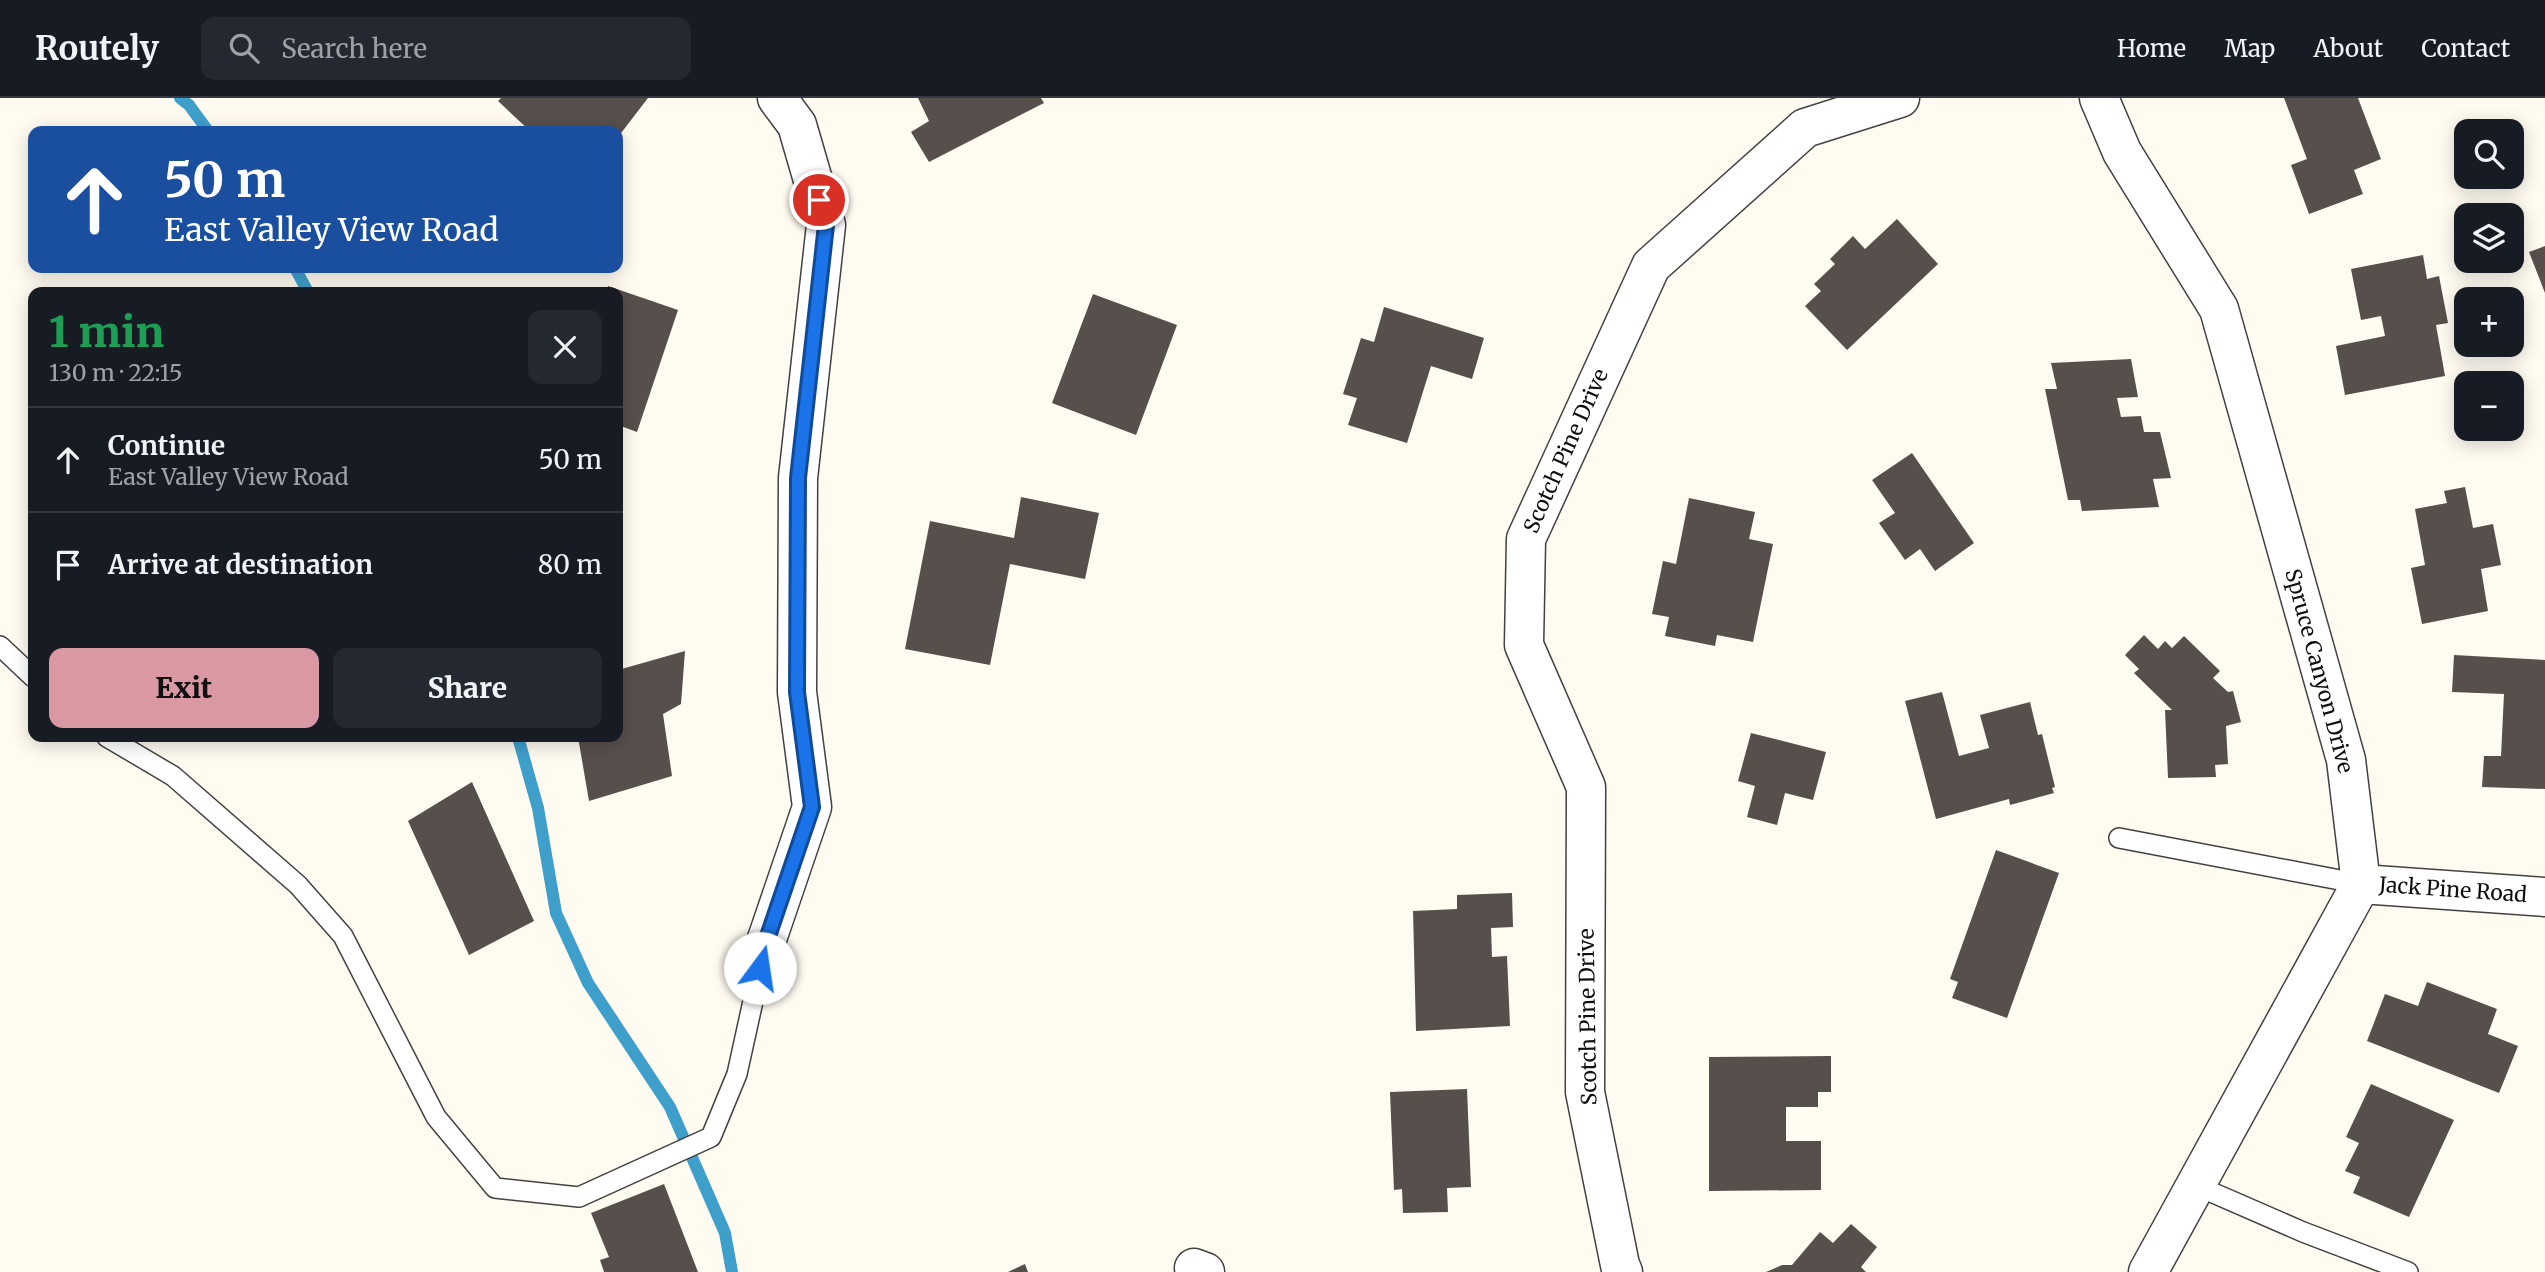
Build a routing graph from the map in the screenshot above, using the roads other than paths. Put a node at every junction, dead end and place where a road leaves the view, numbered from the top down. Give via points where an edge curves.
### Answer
1 (777, 98) edge
2 (1900, 98) edge
3 (2099, 98) edge
4 (0, 646) edge
5 (28, 672) edge
6 (115, 742) edge
7 (2119, 838) dead end
8 (2361, 884) junction
9 (2545, 897) edge
10 (766, 942) joint
11 (2195, 1185) junction
12 (1615, 1270) edge
13 (2148, 1272) edge
14 (2408, 1272) edge

1 - 10 street via 797,125 826,225 798,478 797,692 812,807
2 - 12 street, Scotch Pine Drive via 1805,128 1651,266 1526,539 1524,645 1586,788 1585,1092
3 - 8 street, Spruce Canyon Drive via 2122,152 2218,309 2346,760
4 - 5 lane
6 - 10 lane via 173,776 298,885 343,936 436,1117 495,1188 579,1197 711,1138 737,1074
7 - 8 lane
8 - 9 street, Jack Pine Road
8 - 11 street
11 - 13 street
11 - 14 lane

